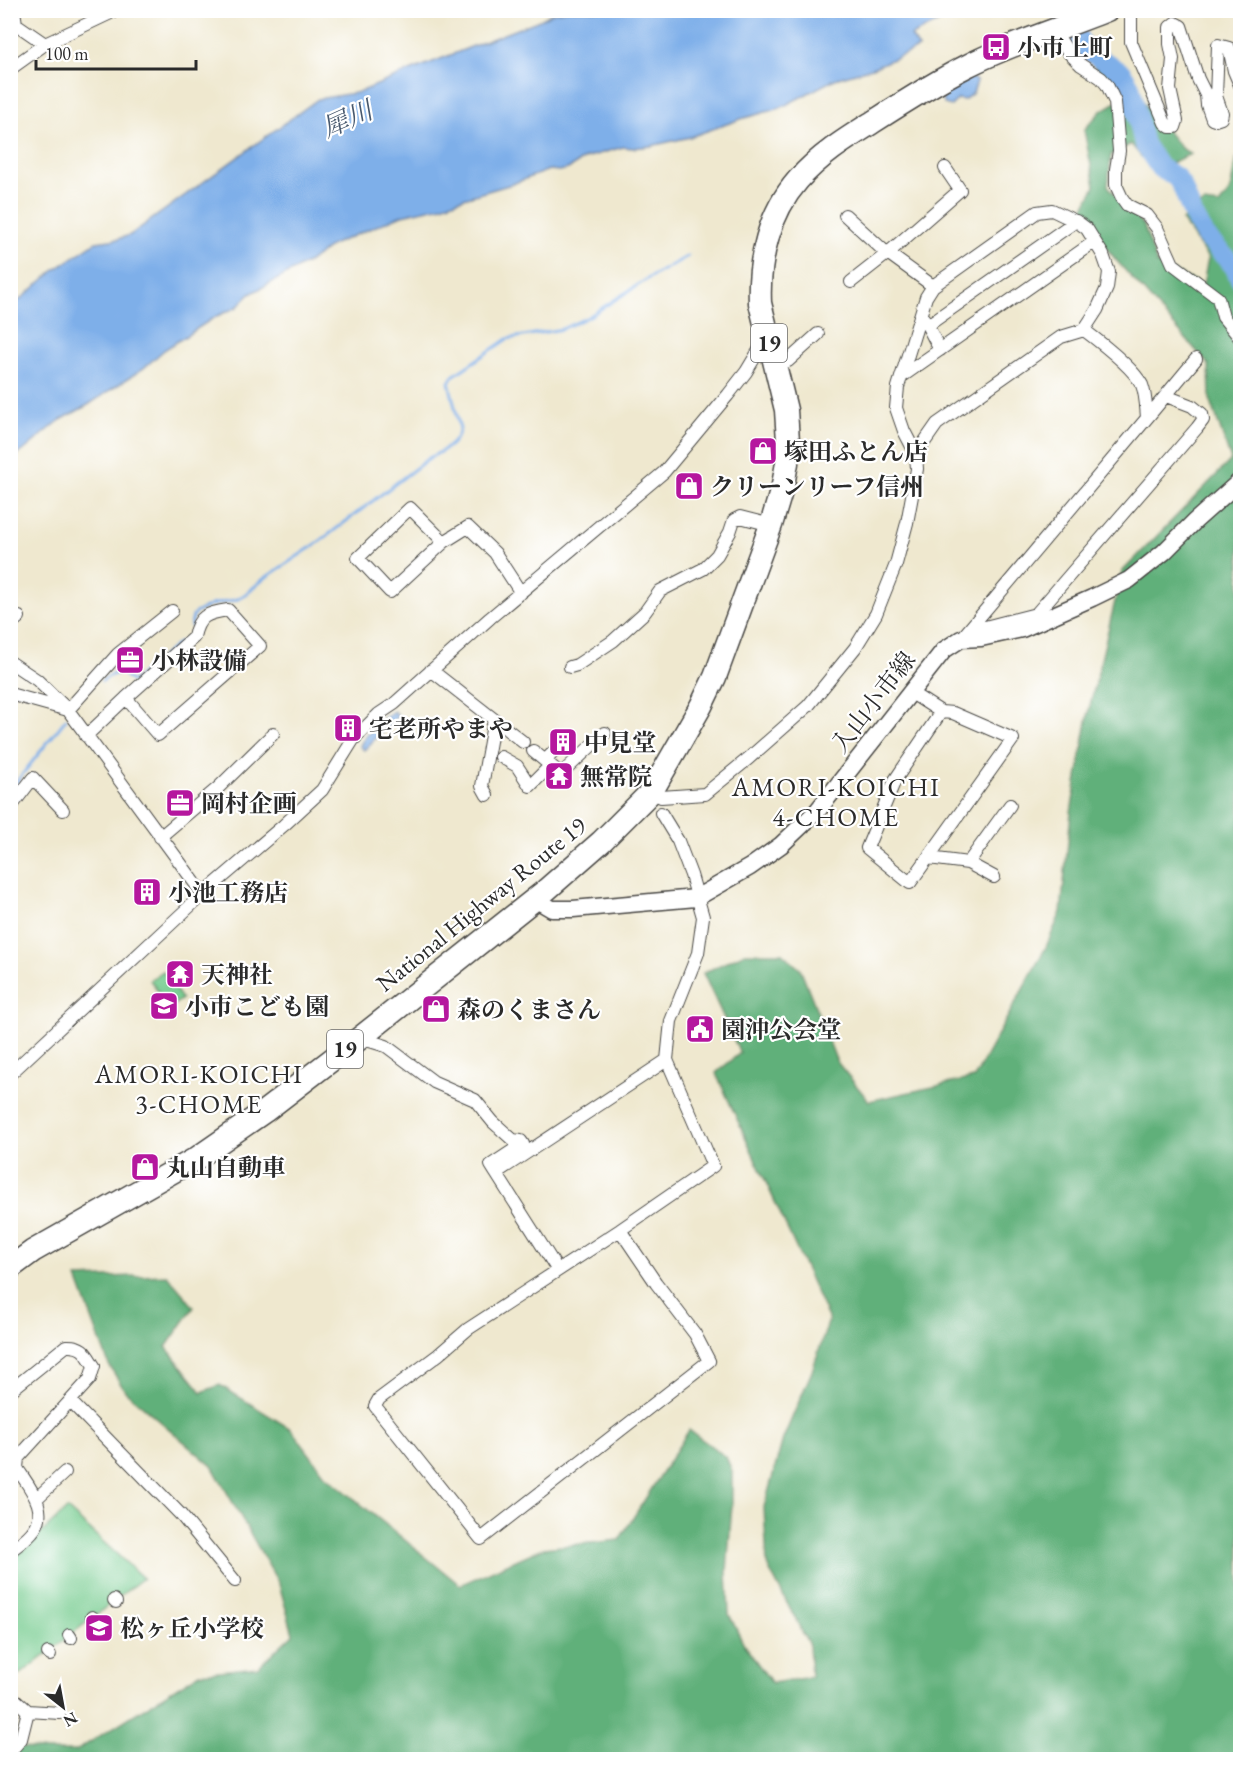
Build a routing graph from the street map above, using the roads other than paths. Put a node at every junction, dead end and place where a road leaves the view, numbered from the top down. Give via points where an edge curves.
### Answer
1 (14, 10) edge
2 (117, 10) edge
3 (1107, 10) edge
4 (1131, 10) edge
5 (1064, 27) junction
6 (45, 44) junction
7 (10, 69) edge
8 (1240, 85) edge
9 (945, 168) dead end
10 (845, 215) dead end
11 (1076, 221) junction
12 (1094, 242) junction
13 (888, 253) junction
14 (851, 282) dead end
15 (933, 286) junction
16 (921, 314) junction
17 (928, 325) junction
18 (1084, 330) junction
19 (818, 333) dead end
20 (1240, 338) edge
21 (769, 342) junction
22 (939, 350) junction
23 (1196, 359) dead end
24 (776, 367) junction
25 (901, 377) junction
26 (1166, 396) junction
27 (1147, 418) junction
28 (916, 454) junction
29 (1240, 481) edge
30 (771, 525) junction
31 (444, 542) junction
32 (521, 593) junction
33 (172, 611) dead end
34 (973, 625) junction
35 (961, 639) junction
36 (10, 662) edge
37 (570, 667) dead end
38 (431, 669) junction
39 (910, 692) junction
40 (10, 694) edge
41 (126, 698) junction
42 (68, 710) junction
43 (942, 712) junction
44 (494, 719) junction
45 (273, 734) dead end
46 (605, 734) dead end
47 (86, 736) junction
48 (523, 742) dead end
49 (558, 747) dead end
50 (533, 751) dead end
51 (501, 757) dead end
52 (548, 763) junction
53 (652, 791) junction
54 (487, 795) dead end
55 (1010, 805) dead end
56 (10, 808) edge
57 (63, 810) dead end
58 (661, 813) dead end
59 (160, 837) junction
60 (929, 858) junction
61 (968, 863) junction
62 (994, 877) dead end
63 (203, 894) junction
64 (696, 898) junction
65 (535, 899) junction
66 (360, 1038) junction
67 (667, 1059) junction
68 (10, 1074) edge
69 (496, 1173) junction
70 (620, 1230) junction
71 (10, 1268) edge
72 (557, 1269) junction
73 (10, 1391) edge
74 (71, 1402) junction
75 (65, 1472) dead end
76 (36, 1499) junction
77 (10, 1551) edge
78 (235, 1581) dead end
79 (10, 1695) edge
80 (28, 1711) junction
81 (60, 1713) dead end
82 (10, 1752) edge

1 - 6 street via 16,24
2 - 6 street
3 - 5 highway, National Highway Route 19 / 19
4 - 8 street via 1131,42 1170,128 1177,121 1170,89 1170,27 1175,23 1181,26 1212,119 1221,118 1222,113 1216,96 1218,45 1228,48
5 - 20 street via 1068,52 1101,78 1115,102 1119,152 1116,185 1122,198 1147,215 1173,264 1218,298 1223,317
5 - 21 highway, National Highway Route 19 / 19 via 968,66 895,108 834,147 797,181 777,213 761,265 759,303
6 - 7 street
9 - 13 street via 960,190
10 - 13 street
11 - 12 street
11 - 15 street via 1052,210 1037,212
11 - 17 street
12 - 18 street via 1109,272 1107,288
12 - 22 street
13 - 14 street
13 - 15 street
15 - 16 street
16 - 17 street
16 - 25 street
17 - 22 street
18 - 27 street via 1107,347 1142,385
18 - 28 street via 1061,337 937,424
19 - 24 street
21 - 24 highway, National Highway Route 19 / 19
21 - 32 street via 761,347 746,372 664,472
22 - 25 street
23 - 26 street
24 - 30 highway, National Highway Route 19 / 19 via 788,441 783,485
25 - 28 street via 896,408
26 - 27 street
26 - 34 street via 1202,414 1197,428 1036,614 985,627
27 - 34 street
28 - 53 street via 910,509 896,564 876,614 855,648 808,706 705,794 660,797
29 - 35 main road via 1129,580 1022,629
30 - 37 street via 740,516 734,520 717,555 703,569 660,591 645,612 613,640
30 - 53 highway, National Highway Route 19 / 19 via 715,677
31 - 31 street via 390,592 358,558 411,508
31 - 32 street via 468,527 495,553
32 - 38 street
33 - 42 street via 118,654
34 - 35 street
35 - 39 main road, 入山小市線 via 944,650
36 - 42 street via 37,680
38 - 44 street
38 - 63 street via 353,740 322,790
39 - 43 street
39 - 64 main road, 入山小市線 via 818,810 781,845
40 - 42 street
41 - 41 street via 194,637 196,624 203,617 214,612 228,610 260,646 158,735
41 - 47 street
42 - 47 street
43 - 60 street via 953,713 1013,740
43 - 60 street via 895,780 867,848 910,883
44 - 48 street
44 - 54 street via 482,786
45 - 59 street
46 - 52 street via 561,774
47 - 59 street
49 - 52 street
50 - 52 street
51 - 52 street via 517,766 530,786
53 - 65 highway, National Highway Route 19 / 19
55 - 61 street
56 - 57 street via 33,778
58 - 64 street via 678,841
59 - 63 street
60 - 61 street
61 - 62 street
63 - 68 street
64 - 65 main road, 入山小市線 via 573,909 552,909
64 - 67 street via 703,917 698,953 671,1021
65 - 66 highway, National Highway Route 19 / 19
66 - 69 street via 386,1046 434,1082 476,1100 493,1122 513,1140 521,1142 491,1165
66 - 71 highway, National Highway Route 19 / 19 via 197,1158
67 - 69 street
67 - 70 street via 713,1166
69 - 72 street
70 - 72 street
70 - 72 street via 695,1334 709,1361 481,1539 375,1406 468,1329
73 - 74 street via 66,1346 76,1346 94,1365 90,1379
74 - 76 street via 18,1458 17,1468
74 - 78 street via 181,1515
75 - 76 street
76 - 77 street via 40,1512 36,1526
79 - 80 street
80 - 81 street
80 - 82 street via 21,1739

